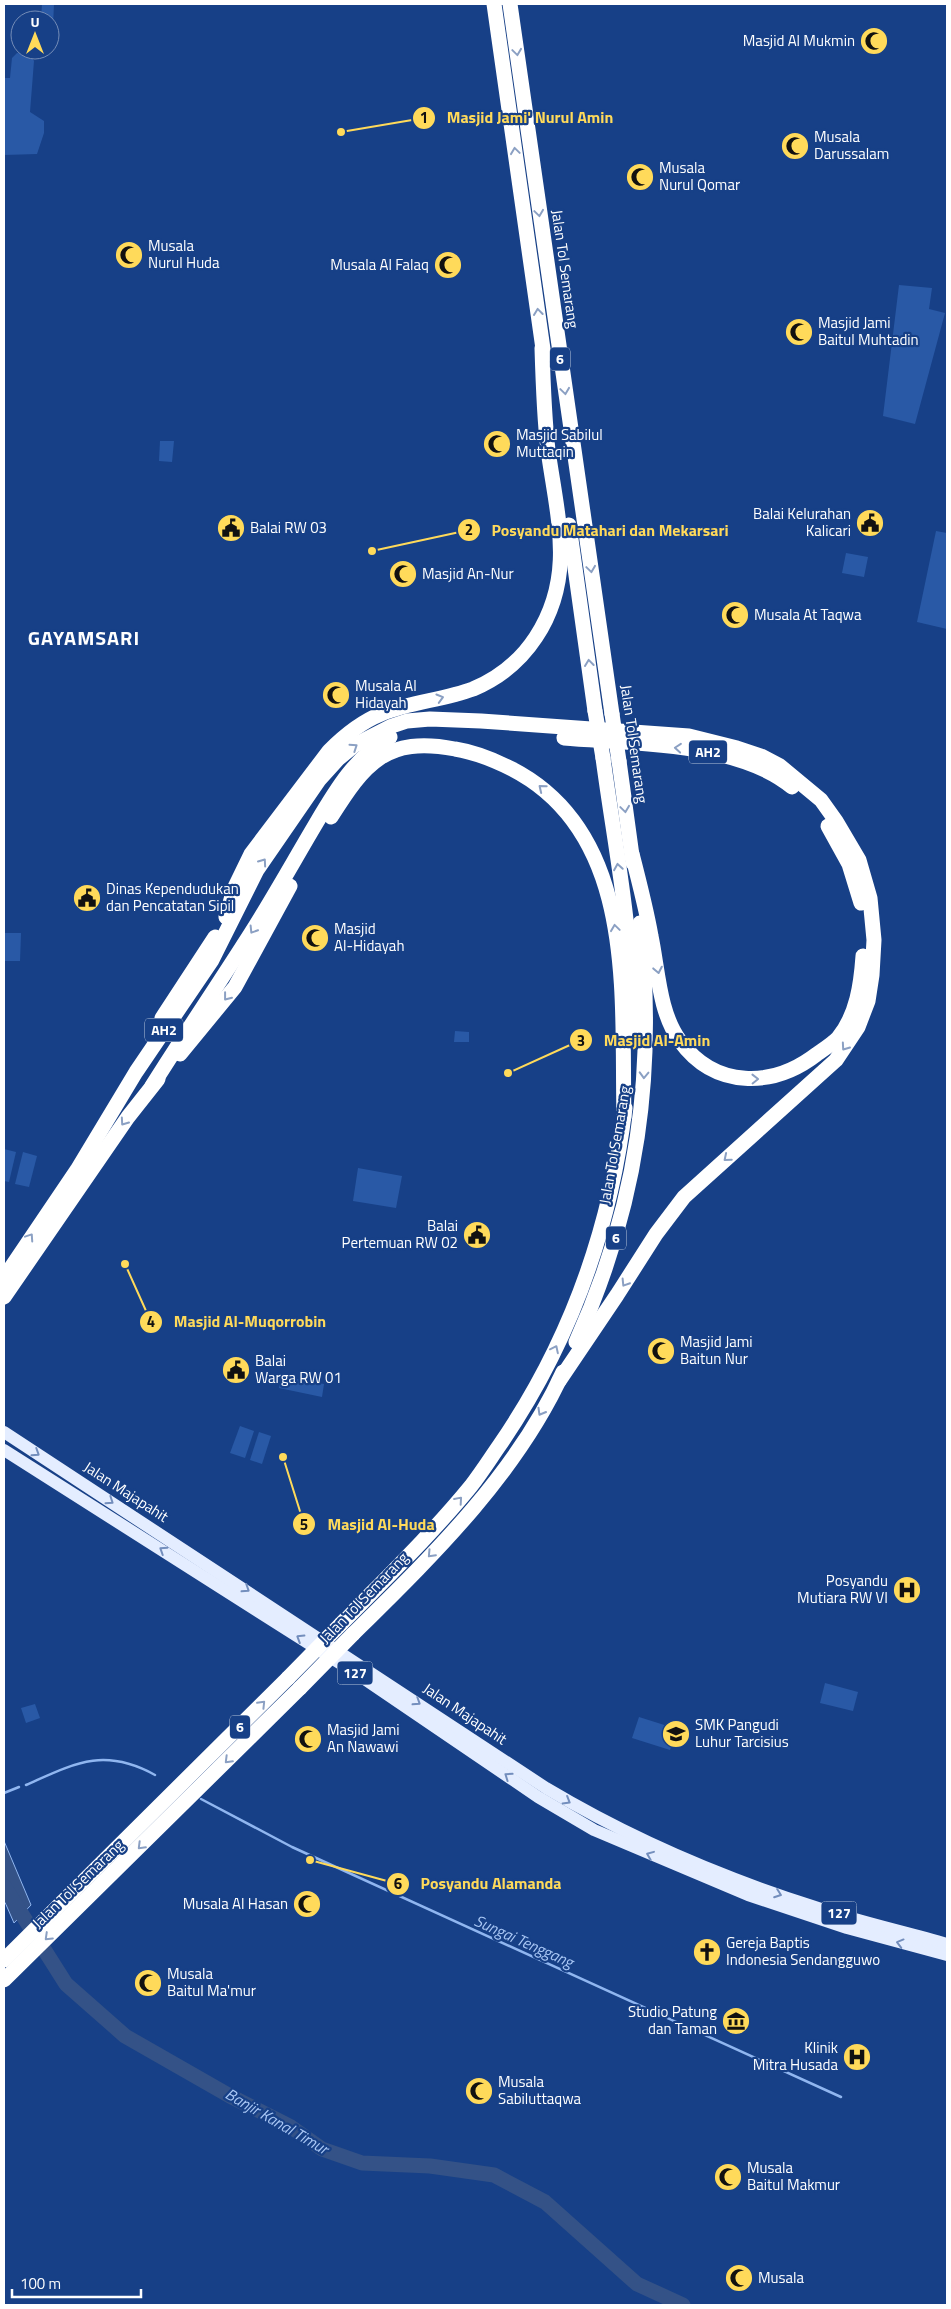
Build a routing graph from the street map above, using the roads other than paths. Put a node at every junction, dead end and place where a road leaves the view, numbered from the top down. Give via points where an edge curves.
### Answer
1 (494, 4) edge
2 (510, 4) edge
3 (542, 348) junction
4 (632, 854) junction
5 (136, 1072) junction
6 (152, 1086) junction
7 (624, 1117) junction
8 (4, 1278) edge
9 (4, 1297) edge
10 (559, 1381) junction
11 (4, 1432) edge
12 (4, 1450) edge
13 (946, 1949) edge
14 (4, 1960) edge
15 (5, 1979) edge

3 -> 1 highway, Jalan Tol Semarang / 6
2 -> 4 highway, Jalan Tol Semarang / 6, bridge
5 -> 3 highway via 173,998 218,932 242,868 312,774 344,737 382,714 472,689 496,676 528,649 549,618 559,586 561,540 545,425
7 -> 3 highway, Jalan Tol Semarang / 6, bridge via 630,1066 630,938
4 -> 6 highway, AH2 via 669,1021 680,1042 692,1054 712,1070 747,1079 761,1079 790,1071 837,1039 852,1015 862,974 861,903 849,864 830,829 813,805 788,784 764,769 721,754 482,728 420,729 390,737 375,746 346,775 252,932
4 -> 10 highway, Jalan Tol Semarang / 6 via 647,1012 638,1135 615,1242 596,1299
8 -> 5 highway, AH2
5 -> 10 highway, AH2 via 212,960 257,870 319,780 338,758 355,745 392,726 407,721 451,719 689,736 737,748 780,766 821,800 848,840 866,878 874,940 872,975 863,1017 836,1060 684,1197
7 -> 6 highway, AH2 via 618,952 606,885 596,856 558,801 530,779 499,763 461,750 426,744 401,747 380,757 358,776 298,872 235,986
6 -> 9 highway, AH2
14 -> 7 highway, Jalan Tol Semarang / 6, bridge via 288,1678 430,1533 472,1484 524,1410 579,1299 601,1234
10 -> 15 highway, Jalan Tol Semarang / 6, bridge via 526,1437 467,1515 300,1688
11 -> 13 main road, Jalan Majapahit / 127 via 594,1817 727,1876
13 -> 12 main road, Jalan Majapahit / 127 via 847,1928 748,1895 594,1830 538,1797 363,1678

